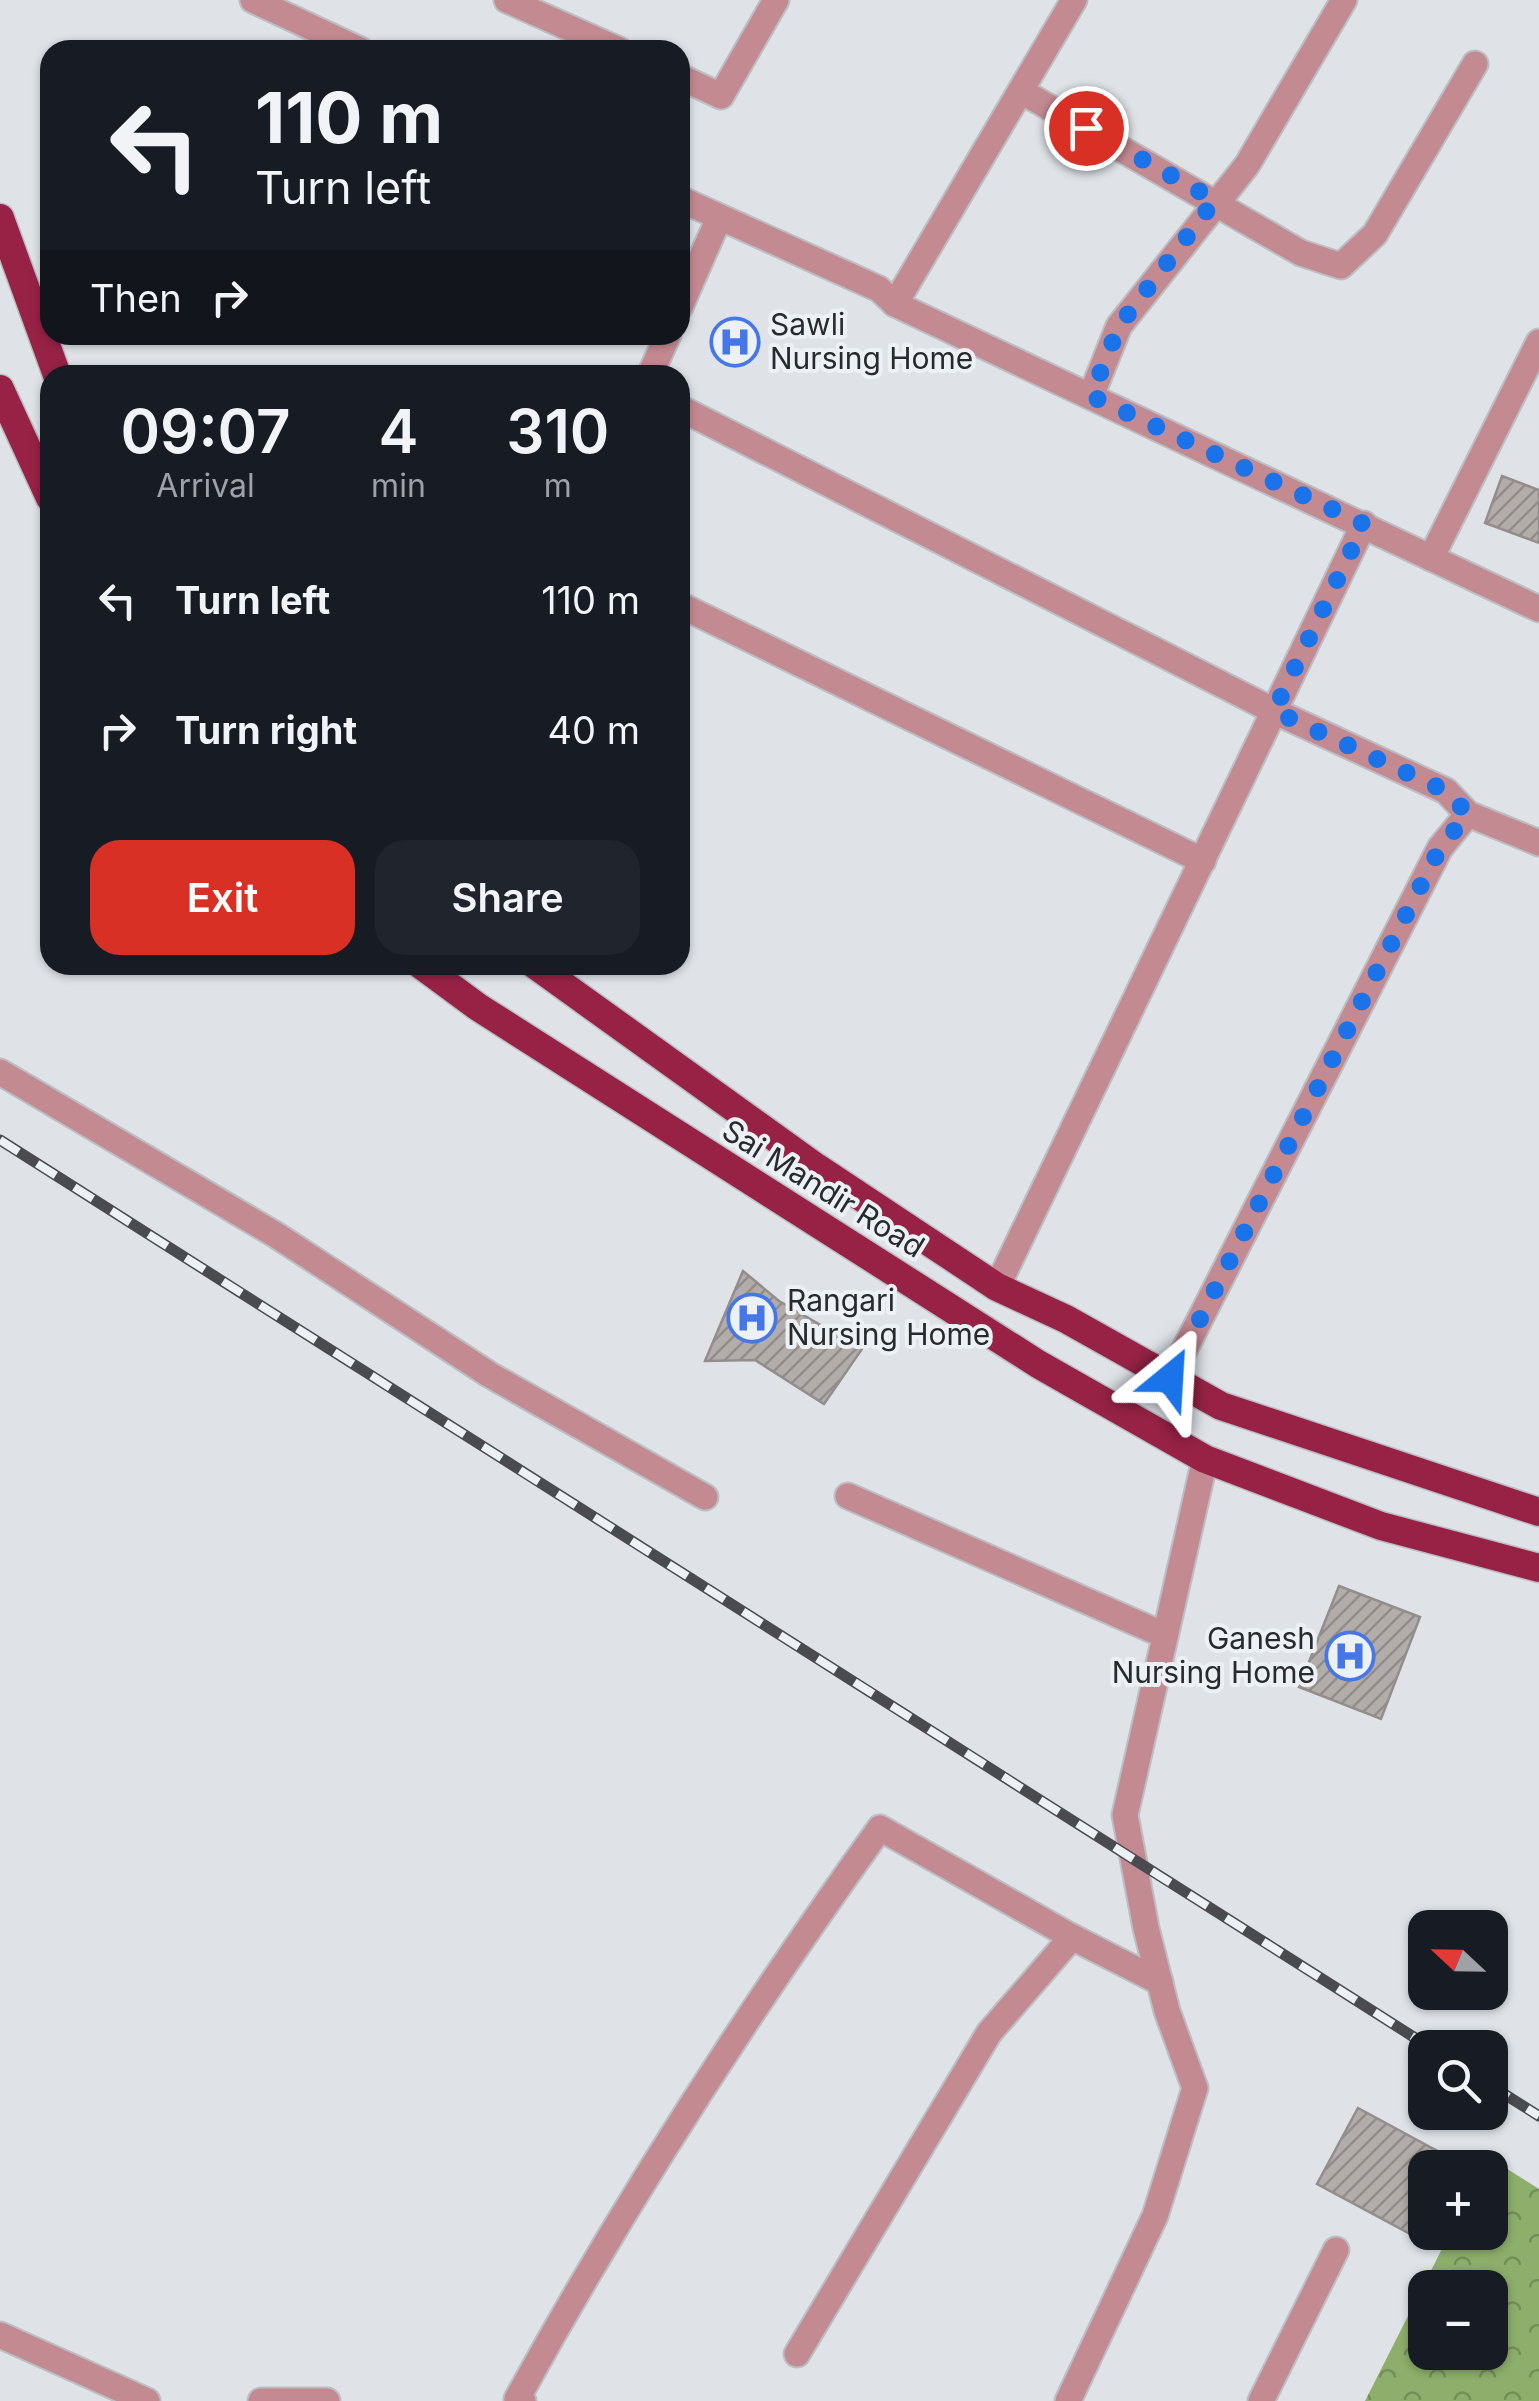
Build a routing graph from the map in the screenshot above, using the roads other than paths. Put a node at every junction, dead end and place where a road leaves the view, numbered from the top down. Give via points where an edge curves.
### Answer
1 (253, 0) edge
2 (507, 0) edge
3 (776, 0) edge
4 (1074, 0) edge
5 (1344, 0) edge
6 (339, 40) edge
7 (597, 40) edge
8 (1475, 64) dead end
9 (690, 82) edge
10 (1021, 91) junction
11 (1215, 200) junction
12 (690, 204) edge
13 (0, 218) edge
14 (720, 218) junction
15 (690, 285) edge
16 (895, 304) junction
17 (1539, 326) edge
18 (40, 330) edge
19 (1539, 342) edge
20 (1520, 375) junction
21 (0, 389) edge
22 (1091, 396) junction
23 (690, 413) edge
24 (40, 476) edge
25 (1364, 524) junction
26 (1431, 558) junction
27 (1539, 609) edge
28 (690, 610) edge
29 (1274, 711) junction
30 (1468, 814) junction
31 (1539, 843) edge
32 (1203, 861) junction
33 (435, 975) edge
34 (549, 975) edge
35 (0, 1072) edge
36 (997, 1287) junction
37 (1170, 1378) junction
38 (1205, 1459) junction
39 (848, 1496) dead end
40 (705, 1497) dead end
41 (1539, 1512) edge
42 (1539, 1568) edge
43 (1164, 1635) junction
44 (1072, 1937) junction
45 (1160, 1982) junction
46 (1336, 2250) dead end
47 (0, 2335) edge
48 (797, 2354) dead end
49 (147, 2401) edge
50 (261, 2401) edge
51 (327, 2401) edge
52 (522, 2401) edge
53 (1068, 2401) edge
54 (1261, 2401) edge

1 - 6 street
2 - 7 street
3 - 9 street via 721,96
4 - 10 street
5 - 11 street via 1247,164
8 - 11 street via 1375,234 1341,266 1301,253
10 - 11 street
10 - 16 street
11 - 22 street via 1119,326
12 - 14 street
13 - 18 highway
14 - 15 street
14 - 16 street via 880,289
16 - 22 street
17 - 20 street
19 - 20 street
20 - 26 street
21 - 24 highway
22 - 25 street
23 - 29 street
25 - 26 street
25 - 29 street
26 - 27 street
28 - 32 street
29 - 30 street via 1446,791
29 - 32 street
30 - 31 street
30 - 37 street via 1440,848
32 - 36 street
33 - 38 highway, Sai Mandir Road via 1038,1364
34 - 36 highway, Sai Mandir Road
35 - 40 street via 276,1234 490,1375
36 - 37 highway, Sai Mandir Road
37 - 41 highway, Sai Mandir Road via 1221,1406
38 - 42 highway, Sai Mandir Road via 1381,1526
38 - 43 street
39 - 43 street
43 - 45 street via 1126,1815
44 - 45 street
44 - 48 street via 989,2032
44 - 52 street via 880,1828 670,2135 588,2269 517,2399
45 - 53 street via 1195,2088 1155,2216
46 - 54 street
47 - 49 street
50 - 51 street

